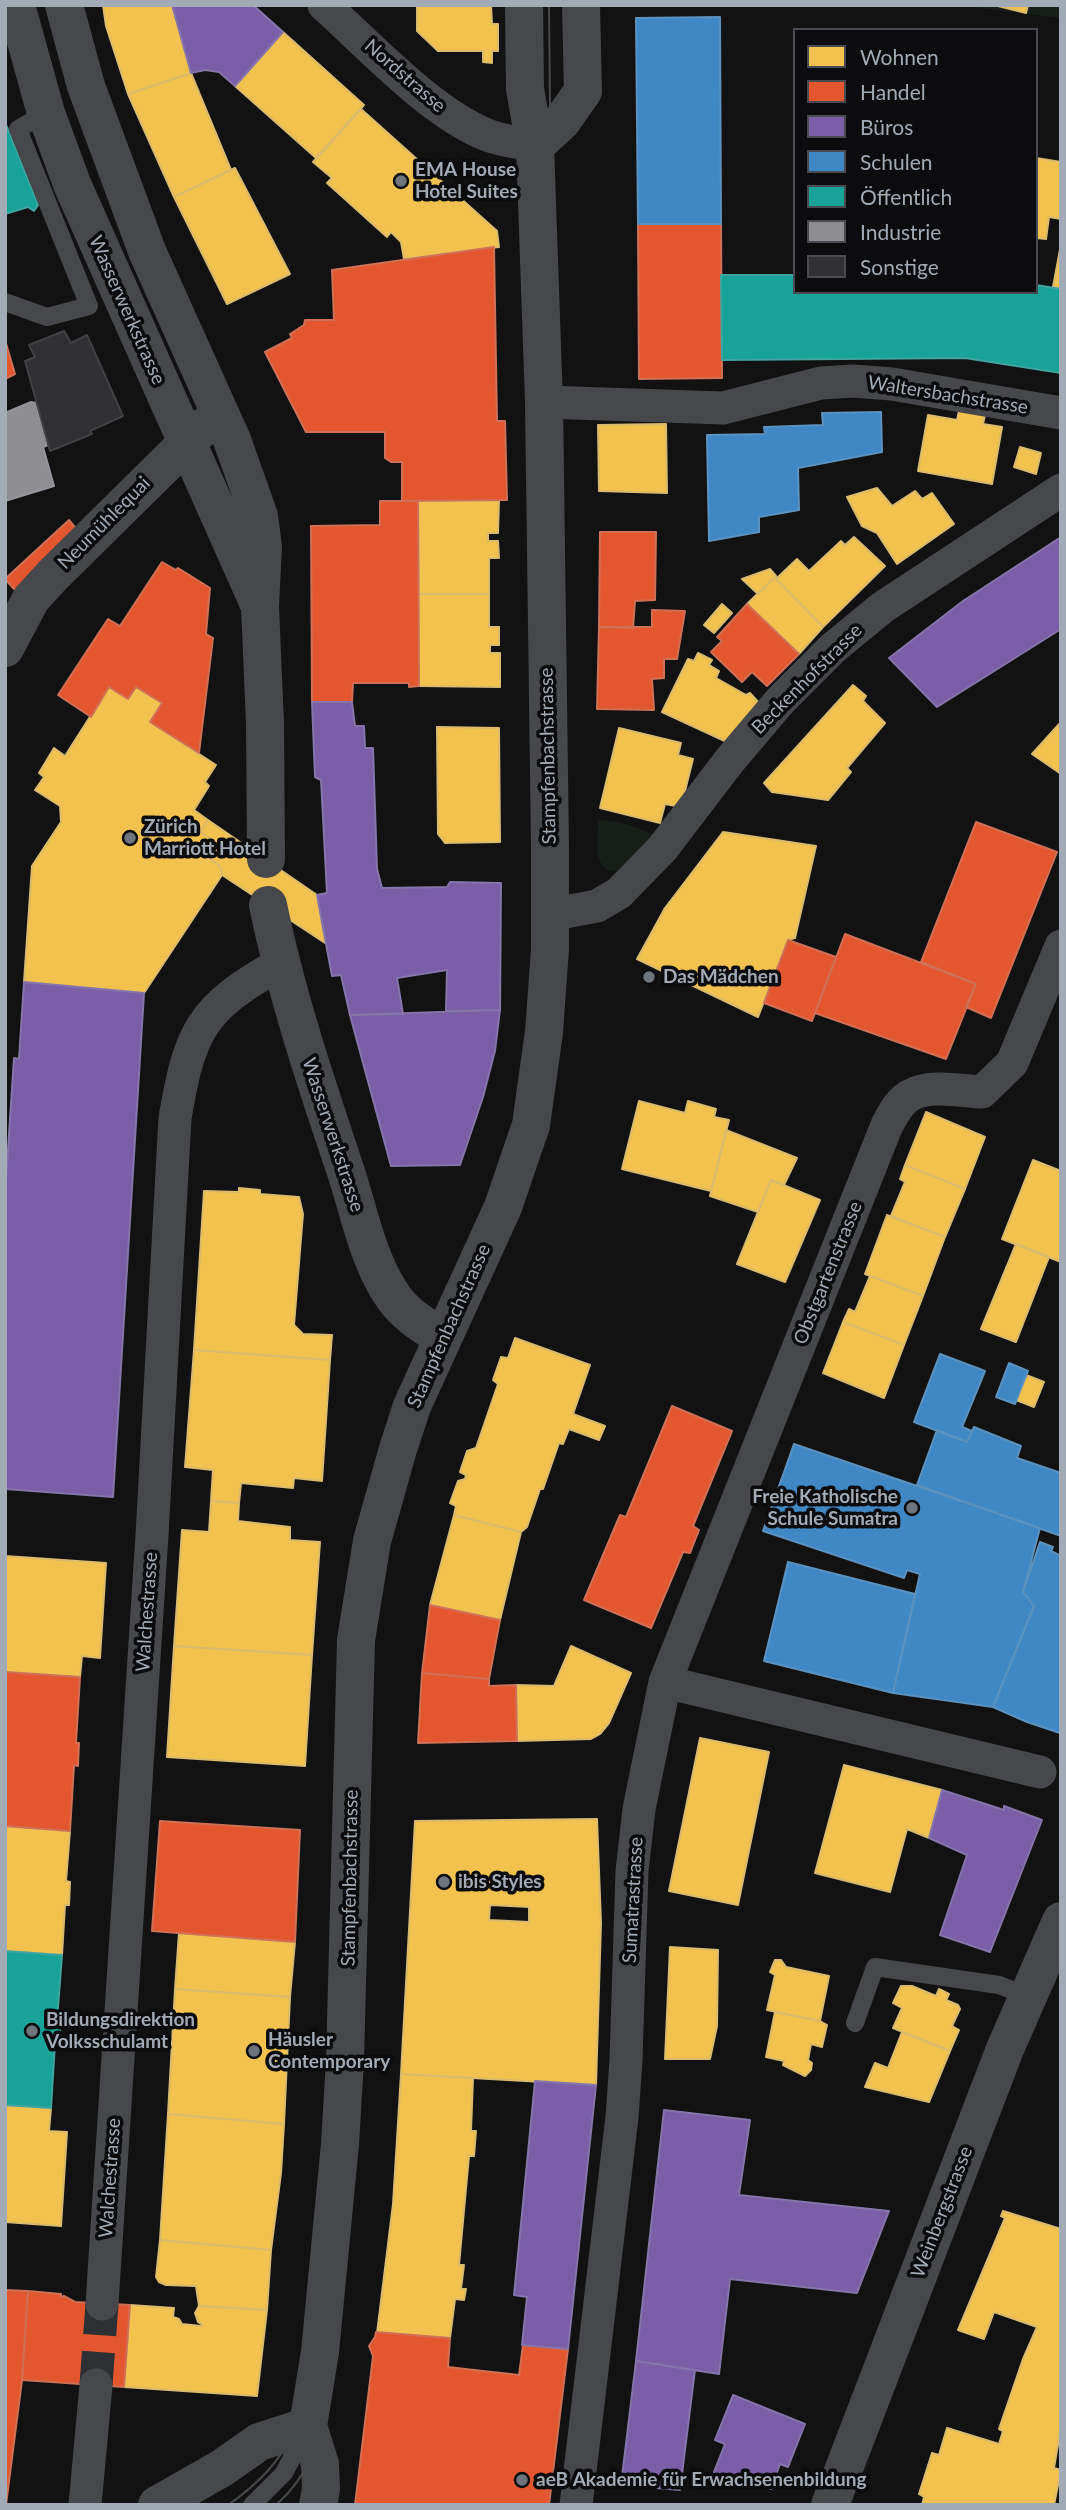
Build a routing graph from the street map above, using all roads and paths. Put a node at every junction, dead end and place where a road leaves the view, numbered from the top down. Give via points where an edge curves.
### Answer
1 (16, 5) edge
2 (64, 5) edge
3 (324, 5) edge
4 (524, 5) edge
5 (581, 5) edge
6 (32, 121) junction
7 (535, 146) junction
8 (5, 302) edge
9 (544, 402) junction
10 (221, 412) junction
11 (1061, 413) edge
12 (186, 443) junction
13 (1061, 490) edge
14 (260, 606) junction
15 (5, 648) edge
16 (266, 859) dead end
17 (268, 905) dead end
18 (549, 915) junction
19 (1061, 946) edge
20 (280, 964) junction
21 (443, 1338) junction
22 (665, 1682) junction
23 (1040, 1772) dead end
24 (1061, 1922) edge
25 (1028, 1996) junction
26 (855, 2023) dead end
27 (102, 2304) tunnel mouth
28 (96, 2385) tunnel mouth
29 (308, 2426) junction
30 (317, 2502) edge
31 (85, 2505) edge
32 (157, 2505) edge
33 (252, 2505) edge
34 (576, 2505) edge
35 (830, 2505) edge

1 - 6 street, Wasserwerkstrasse
2 - 10 street, Wasserwerkstrasse via 86,86 143,238
3 - 7 street, Nordstrasse via 432,103 490,136
4 - 7 street, Stampfenbachstrasse via 525,89
5 - 7 street via 583,91 562,121
6 - 8 lane via 89,306 47,317
6 - 12 street, Wasserwerkstrasse via 72,184
7 - 9 street, Stampfenbachstrasse
9 - 11 street, Waltersbachstrasse via 723,408 821,383 853,381
9 - 18 street, Stampfenbachstrasse
10 - 12 street, Neumühlequai
10 - 14 street, Wasserwerkstrasse via 259,516 264,547
12 - 14 street, Wasserwerkstrasse
12 - 15 street, Neumühlequai via 52,575 31,599
13 - 18 street, Beckenhofstrasse via 883,607 833,648 780,701 662,849 619,893 597,906
14 - 16 street, Wasserwerkstrasse
17 - 20 street, Wasserwerkstrasse
18 - 21 street, Stampfenbachstrasse via 544,1032 531,1125 503,1207
19 - 22 street, Obstgartenstrasse via 1012,1063 982,1092 928,1090 912,1094 899,1104 887,1125
20 - 21 street, Wasserwerkstrasse via 375,1263 410,1317
20 - 27 street, Walchestrasse via 247,982 212,1010 187,1059 175,1118
21 - 29 street, Stampfenbachstrasse via 412,1406 383,1501 356,1640 342,2116 326,2300
22 - 23 street
22 - 34 street, Sumatrastrasse via 639,1809 632,1871 622,2117
24 - 25 street, Weinbergstrasse
25 - 26 lane via 999,1985 875,1967
25 - 35 street, Weinbergstrasse
28 - 31 street
29 - 30 street, Stampfenbachstrasse via 320,2464
29 - 32 street via 259,2442
29 - 33 lane via 284,2473

